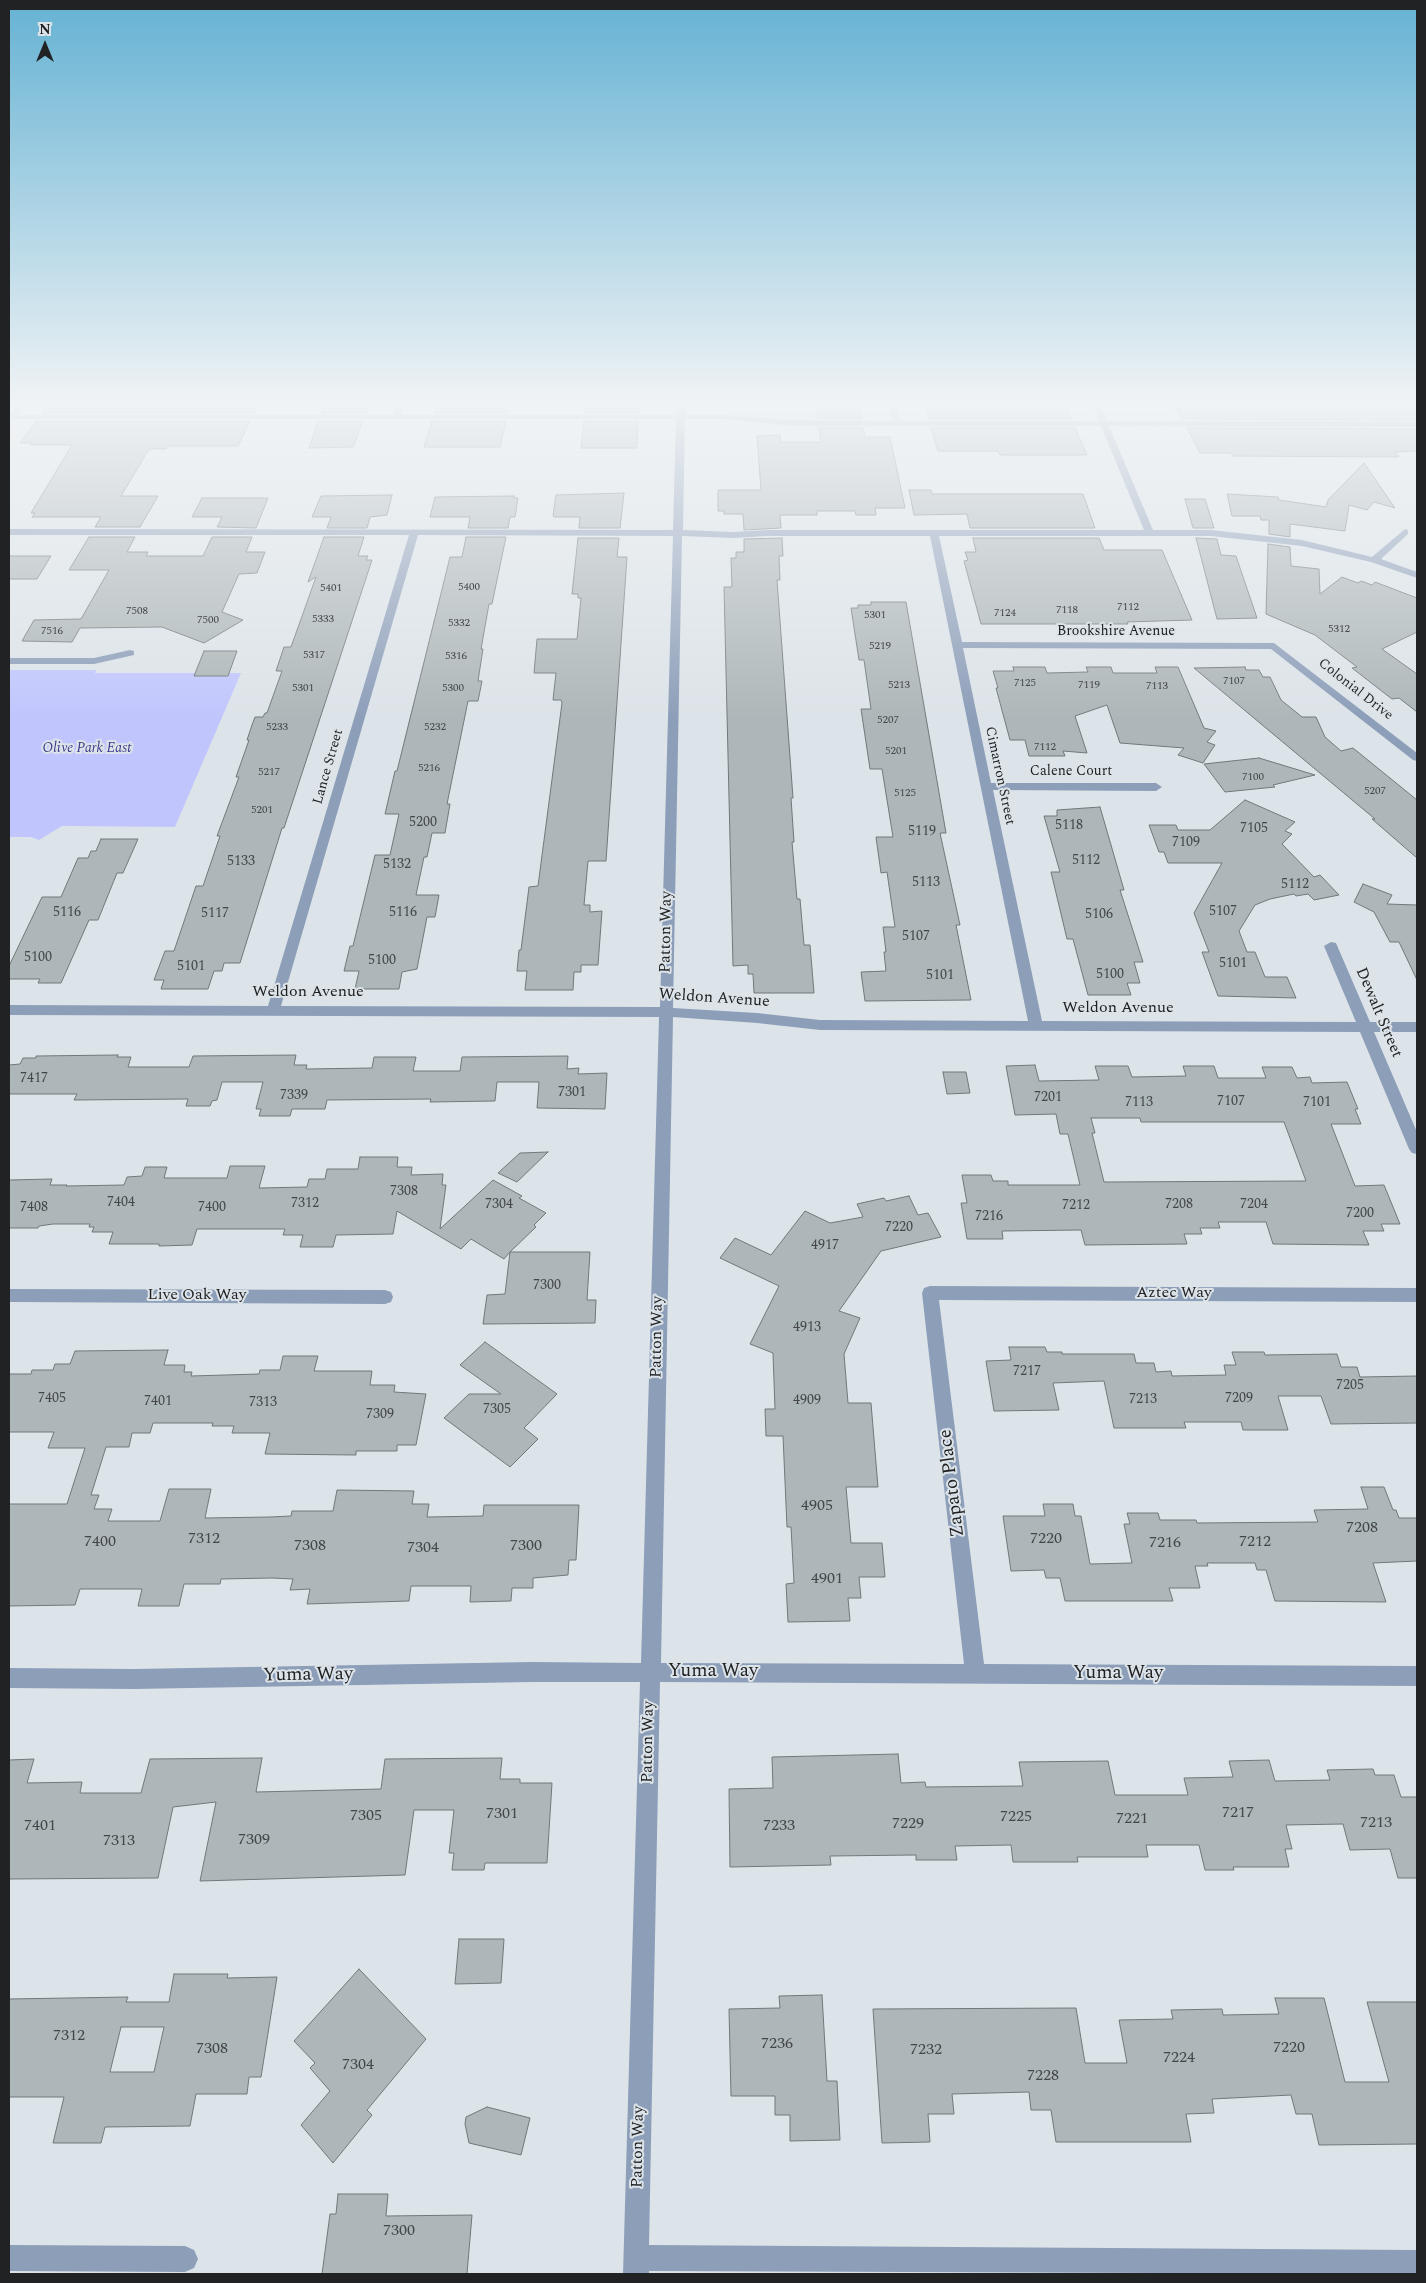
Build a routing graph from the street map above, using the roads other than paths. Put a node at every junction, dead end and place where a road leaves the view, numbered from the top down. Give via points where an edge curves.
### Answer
1 (678, 507) edge
2 (1139, 507) edge
3 (9, 532) edge
4 (677, 532) junction
5 (934, 532) junction
6 (1405, 532) dead end
7 (414, 533) junction
8 (1150, 533) junction
9 (1374, 560) junction
10 (1417, 575) edge
11 (957, 646) junction
12 (1274, 646) joint
13 (130, 653) dead end
14 (9, 661) edge
15 (1417, 758) edge
16 (986, 786) junction
17 (1156, 787) dead end
18 (1331, 946) dead end
19 (9, 1010) edge
20 (273, 1011) junction
21 (665, 1012) junction
22 (1036, 1026) junction
23 (1366, 1027) junction
24 (1417, 1027) edge
25 (1417, 1150) edge
26 (930, 1293) joint
27 (9, 1295) edge
28 (1417, 1295) edge
29 (385, 1297) dead end
30 (650, 1672) junction
31 (975, 1674) junction
32 (1417, 1676) edge
33 (9, 1678) edge
34 (9, 2258) edge
35 (185, 2259) dead end
36 (1417, 2263) edge
37 (636, 2266) edge
38 (1042, 2268) edge

1 - 4 street, Patton Way
2 - 8 street
3 - 7 street
4 - 5 street via 734,535 767,532
4 - 7 street
4 - 21 street, Patton Way
5 - 8 street
5 - 11 street, Cimarron Street
6 - 9 street
7 - 20 street, Lance Street
8 - 9 street via 1275,538
9 - 10 street
11 - 12 street, Brookshire Avenue
11 - 16 street, Cimarron Street
12 - 15 street, Colonial Drive
13 - 14 street via 94,661
16 - 17 street, Calene Court
16 - 22 street, Cimarron Street
18 - 23 street, Dewalt Street
19 - 20 street, Weldon Avenue
20 - 21 street, Weldon Avenue
21 - 22 street, Weldon Avenue via 820,1025
21 - 30 street, Patton Way
22 - 23 street, Weldon Avenue
23 - 24 street, Weldon Avenue
23 - 25 street, Dewalt Street
26 - 28 street, Aztec Way
26 - 31 street, Zapato Place
27 - 29 street, Live Oak Way
30 - 31 street, Yuma Way
30 - 33 street, Yuma Way
30 - 37 street, Patton Way
31 - 32 street, Yuma Way
34 - 35 street
36 - 38 street
37 - 38 street

